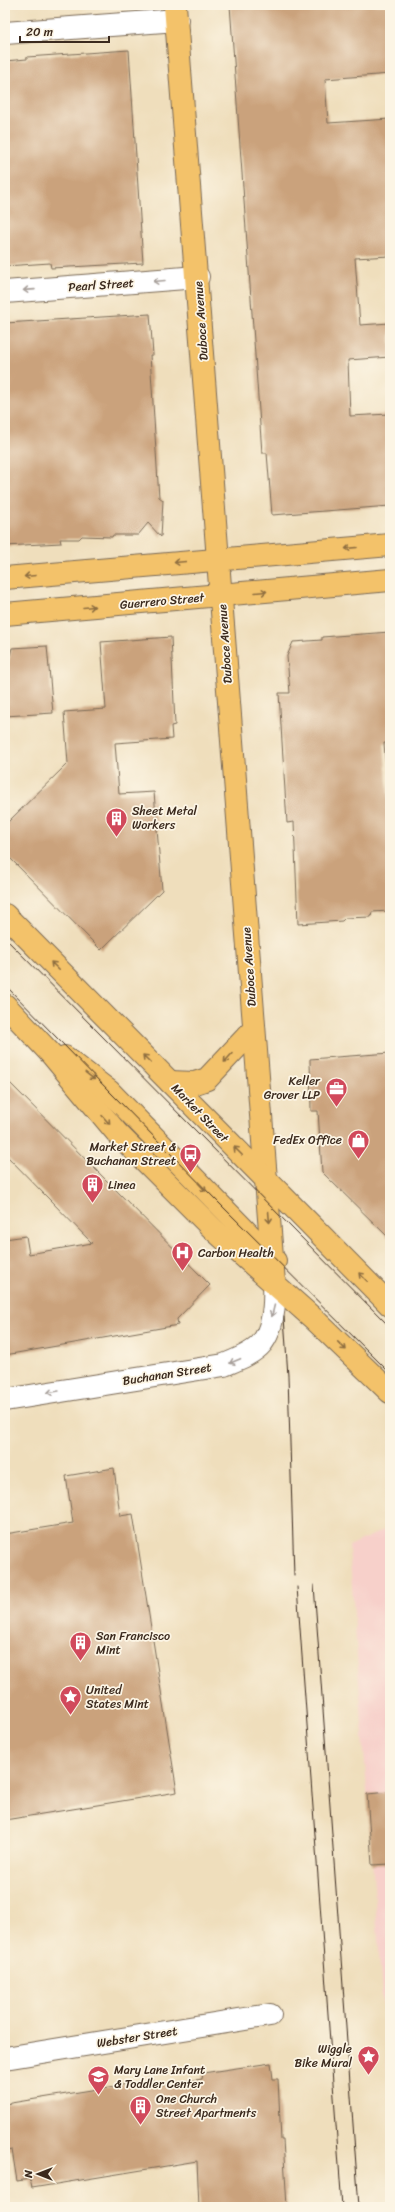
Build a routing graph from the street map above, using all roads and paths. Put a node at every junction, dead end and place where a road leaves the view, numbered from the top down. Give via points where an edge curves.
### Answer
1 (176, 12) edge
2 (5, 33) edge
3 (198, 277) junction
4 (5, 292) edge
5 (390, 545) edge
6 (219, 559) junction
7 (5, 578) edge
8 (390, 580) edge
9 (222, 596) junction
10 (5, 614) edge
11 (7, 918) edge
12 (5, 1005) edge
13 (26, 1026) junction
14 (254, 1029) junction
15 (170, 1082) junction
16 (265, 1179) junction
17 (272, 1256) junction
18 (274, 1283) junction
19 (390, 1305) edge
20 (314, 1319) junction
21 (390, 1392) edge
22 (5, 1400) edge
23 (270, 2015) dead end
24 (5, 2058) edge

1 - 2 street
1 - 3 main road, Duboce Avenue
3 -> 4 street, Pearl Street
3 - 6 main road, Duboce Avenue
5 -> 6 main road
6 -> 7 main road
6 - 9 main road, Duboce Avenue
9 -> 8 main road, Guerrero Street
10 -> 9 main road, Guerrero Street
9 - 14 main road, Duboce Avenue
15 -> 11 main road, Market Street
12 - 13 main road
13 -> 17 main road via 109,1091
13 -> 18 main road via 117,1133 214,1230
14 -> 15 main road via 208,1079 195,1083
14 - 16 main road, Duboce Avenue
16 -> 15 main road, Market Street
16 -> 17 main road, Duboce Avenue
19 -> 16 main road, Market Street
17 - 18 main road, Duboce Avenue
17 - 20 main road
18 - 20 main road
18 -> 22 street, Buchanan Street via 275,1306 262,1344 224,1365
20 -> 21 main road
23 - 24 street, Webster Street

